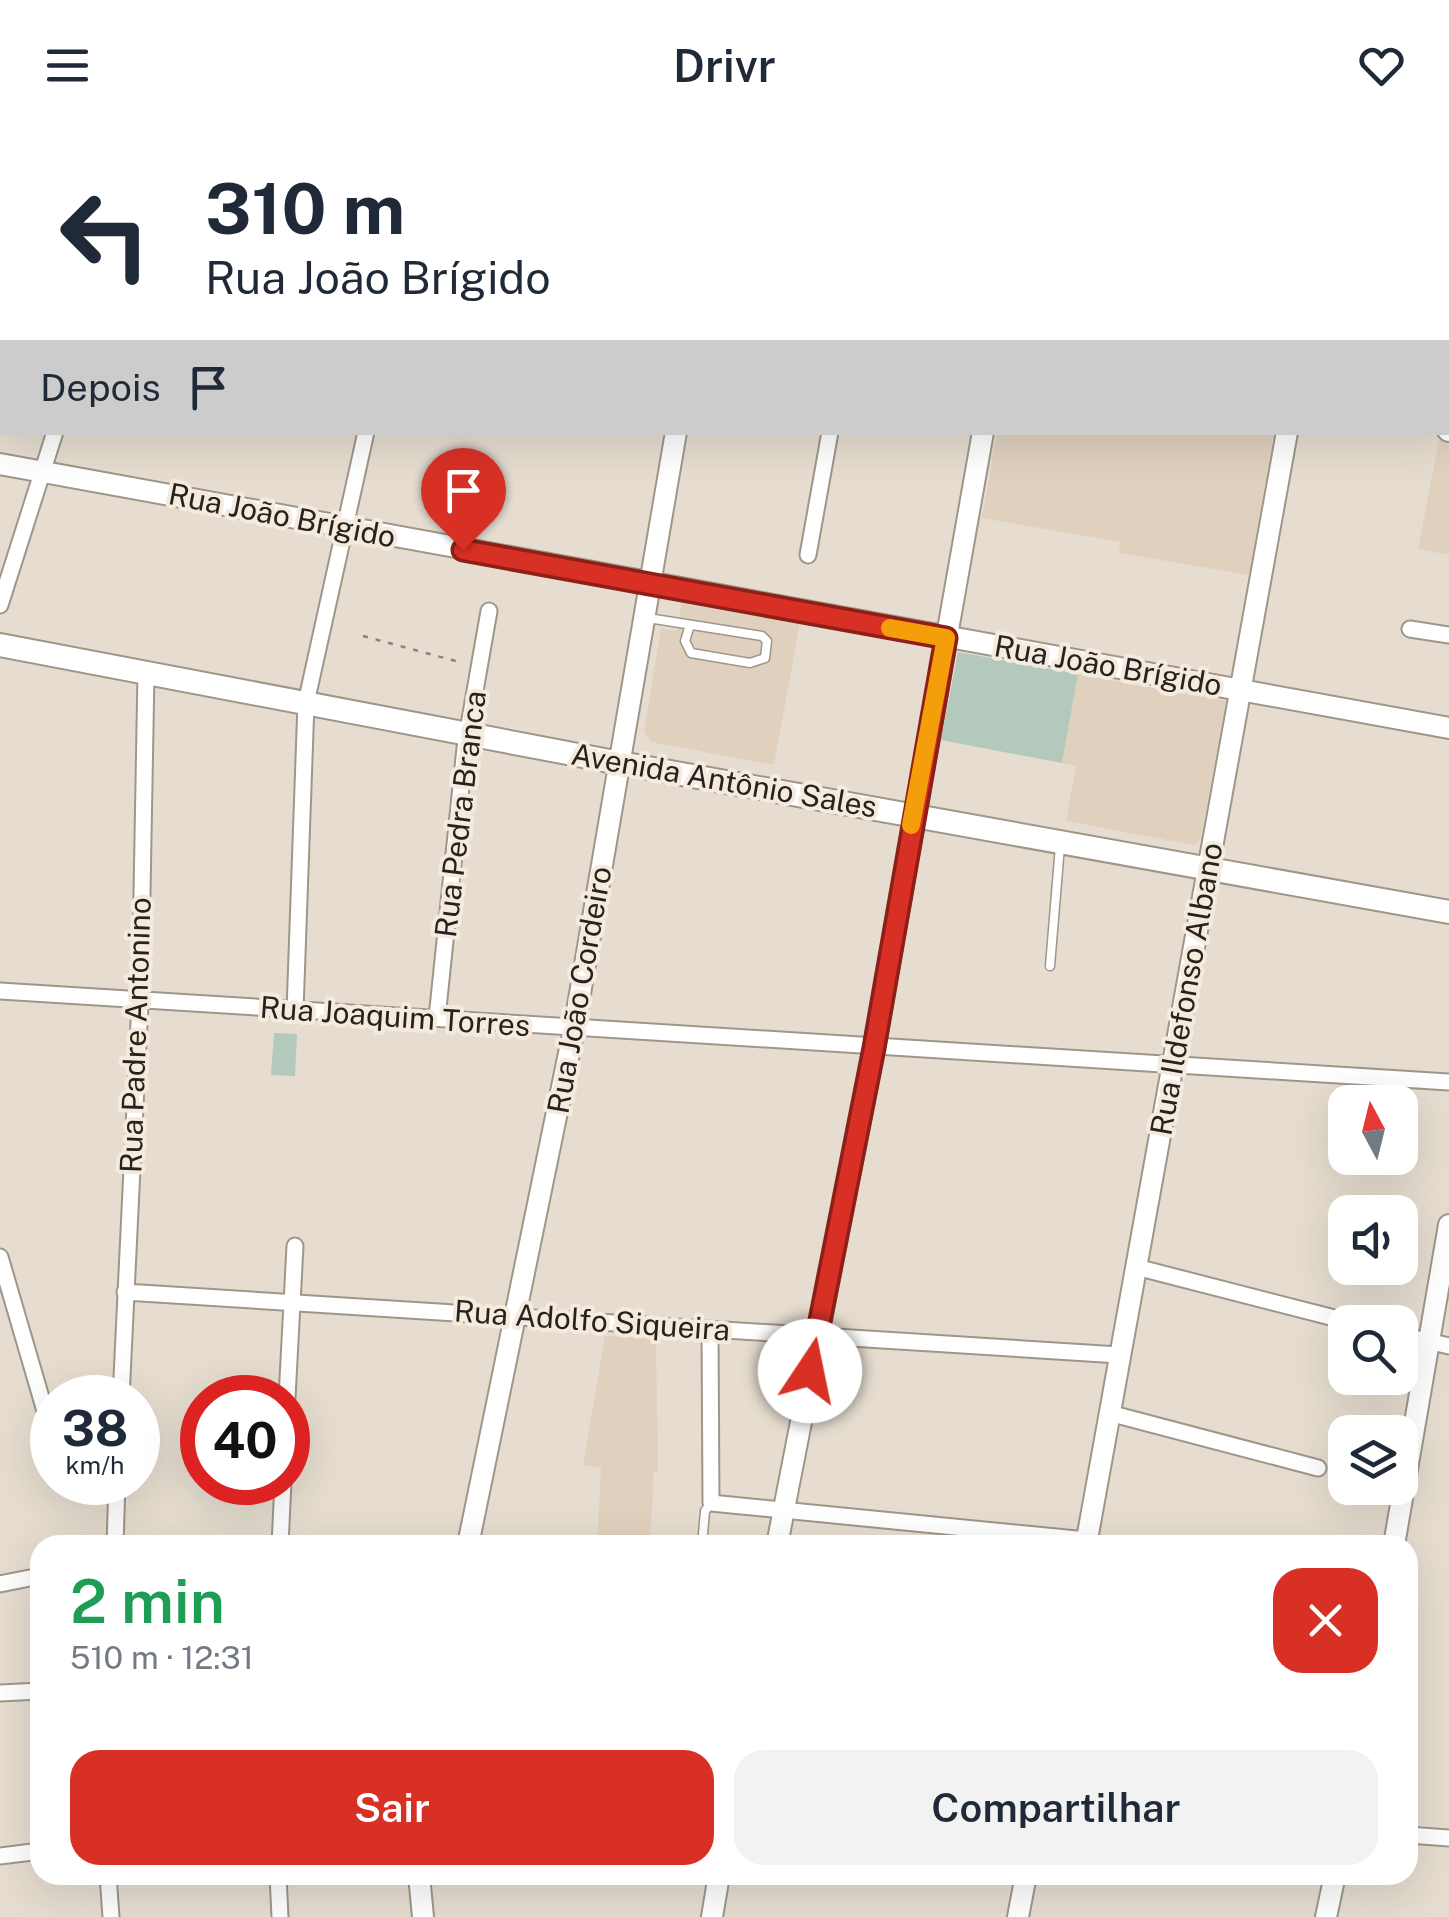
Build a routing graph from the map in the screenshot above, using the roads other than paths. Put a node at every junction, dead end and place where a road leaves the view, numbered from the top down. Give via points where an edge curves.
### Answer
1 (54, 435) edge
2 (365, 435) edge
3 (675, 435) edge
4 (829, 435) edge
5 (982, 435) edge
6 (1286, 435) edge
7 (0, 464) edge
8 (45, 472) junction
9 (346, 528) junction
10 (808, 555) dead end
11 (648, 585) junction
12 (0, 605) edge
13 (489, 611) dead end
14 (643, 617) junction
15 (690, 625) junction
16 (1410, 629) dead end
17 (1449, 635) edge
18 (946, 638) junction
19 (0, 644) edge
20 (146, 673) junction
21 (1240, 690) junction
22 (306, 703) junction
23 (1449, 728) edge
24 (467, 733) junction
25 (620, 763) junction
26 (913, 814) junction
27 (1060, 842) junction
28 (1210, 868) junction
29 (1449, 912) edge
30 (1050, 966) dead end
31 (0, 991) edge
32 (140, 1002) junction
33 (295, 1011) junction
34 (438, 1018) junction
35 (574, 1028) junction
36 (874, 1048) junction
37 (1174, 1065) junction
38 (1449, 1082) edge
39 (1449, 1225) edge
40 (295, 1246) dead end
41 (0, 1257) edge
42 (1136, 1267) junction
43 (125, 1292) junction
44 (292, 1302) junction
45 (518, 1315) junction
46 (1328, 1316) edge
47 (710, 1329) junction
48 (816, 1336) junction
49 (1440, 1345) edge
50 (1119, 1355) junction
51 (34, 1375) edge
52 (122, 1375) edge
53 (288, 1375) edge
54 (1109, 1413) junction
55 (1318, 1468) dead end
56 (711, 1503) junction
57 (116, 1505) edge
58 (282, 1505) edge
59 (784, 1513) junction
60 (115, 1535) edge
61 (280, 1535) edge
62 (470, 1535) edge
63 (703, 1535) edge
64 (779, 1535) edge
65 (1013, 1535) edge
66 (1087, 1535) edge
67 (1396, 1535) edge
68 (30, 1578) edge
69 (0, 1584) edge
70 (30, 1692) edge
71 (0, 1693) edge
72 (1418, 1836) edge
73 (1449, 1838) edge
74 (30, 1852) edge
75 (0, 1856) edge
76 (108, 1885) edge
77 (278, 1885) edge
78 (421, 1885) edge
79 (717, 1885) edge
80 (1024, 1885) edge
81 (1333, 1885) edge
82 (110, 1917) edge
83 (280, 1917) edge
84 (423, 1917) edge
85 (712, 1917) edge
86 (1018, 1917) edge
87 (1326, 1917) edge

1 - 8 street
2 - 9 street
3 - 11 street, Rua João Cordeiro
4 - 10 street
5 - 18 street
6 - 21 street, Rua Ildefonso Albano
7 - 8 street, Rua João Brígido
8 - 9 street, Rua João Brígido
8 - 12 street
9 - 11 street, Rua João Brígido
9 - 22 street
11 - 14 street, Rua João Cordeiro
11 - 18 street, Rua João Brígido
13 - 24 street, Rua Pedra Branca
14 - 15 lane
14 - 25 street, Rua João Cordeiro
15 - 15 lane via 762,636 765,658 750,663 691,653
16 - 17 street
18 - 21 street, Rua João Brígido
18 - 26 street
19 - 20 main road, Avenida Antônio Sales
20 - 22 main road, Avenida Antônio Sales
20 - 32 street, Rua Padre Antonino
21 - 23 street, Rua João Brígido
21 - 28 street, Rua Ildefonso Albano
22 - 24 main road, Avenida Antônio Sales
22 - 33 street
24 - 25 main road, Avenida Antônio Sales
24 - 34 street, Rua Pedra Branca
25 - 26 main road, Avenida Antônio Sales
25 - 35 street, Rua João Cordeiro
26 - 27 main road, Avenida Antônio Sales
26 - 36 street
27 - 28 main road, Avenida Antônio Sales
27 - 30 lane
28 - 29 main road, Avenida Antônio Sales
28 - 37 street, Rua Ildefonso Albano
31 - 32 street, Rua Joaquim Torres
32 - 33 street, Rua Joaquim Torres
32 - 43 street, Rua Padre Antonino
33 - 34 street, Rua Joaquim Torres
34 - 35 street, Rua Joaquim Torres
35 - 36 street, Rua Joaquim Torres
35 - 45 street, Rua João Cordeiro
36 - 37 street, Rua Joaquim Torres
36 - 48 street
37 - 38 street, Rua Joaquim Torres
37 - 42 street, Rua Ildefonso Albano
39 - 49 street
40 - 44 street
41 - 51 street
42 - 46 street
42 - 50 street, Rua Ildefonso Albano
43 - 44 street, Rua Adolfo Siqueira
43 - 52 street, Rua Padre Antonino
44 - 45 street, Rua Adolfo Siqueira
44 - 53 street
45 - 47 street, Rua Adolfo Siqueira
45 - 62 street, Rua João Cordeiro
47 - 48 street, Rua Adolfo Siqueira
47 - 56 street
48 - 50 street, Rua Adolfo Siqueira
48 - 59 street
49 - 67 street
50 - 54 street, Rua Ildefonso Albano
54 - 55 street
54 - 66 street, Rua Ildefonso Albano
56 - 59 street
56 - 63 lane
57 - 60 street
58 - 61 street
59 - 64 street
59 - 65 street
68 - 69 street
70 - 71 street
72 - 73 street
74 - 75 street
76 - 82 street
77 - 83 street
78 - 84 street
79 - 85 street
80 - 86 street
81 - 87 street

